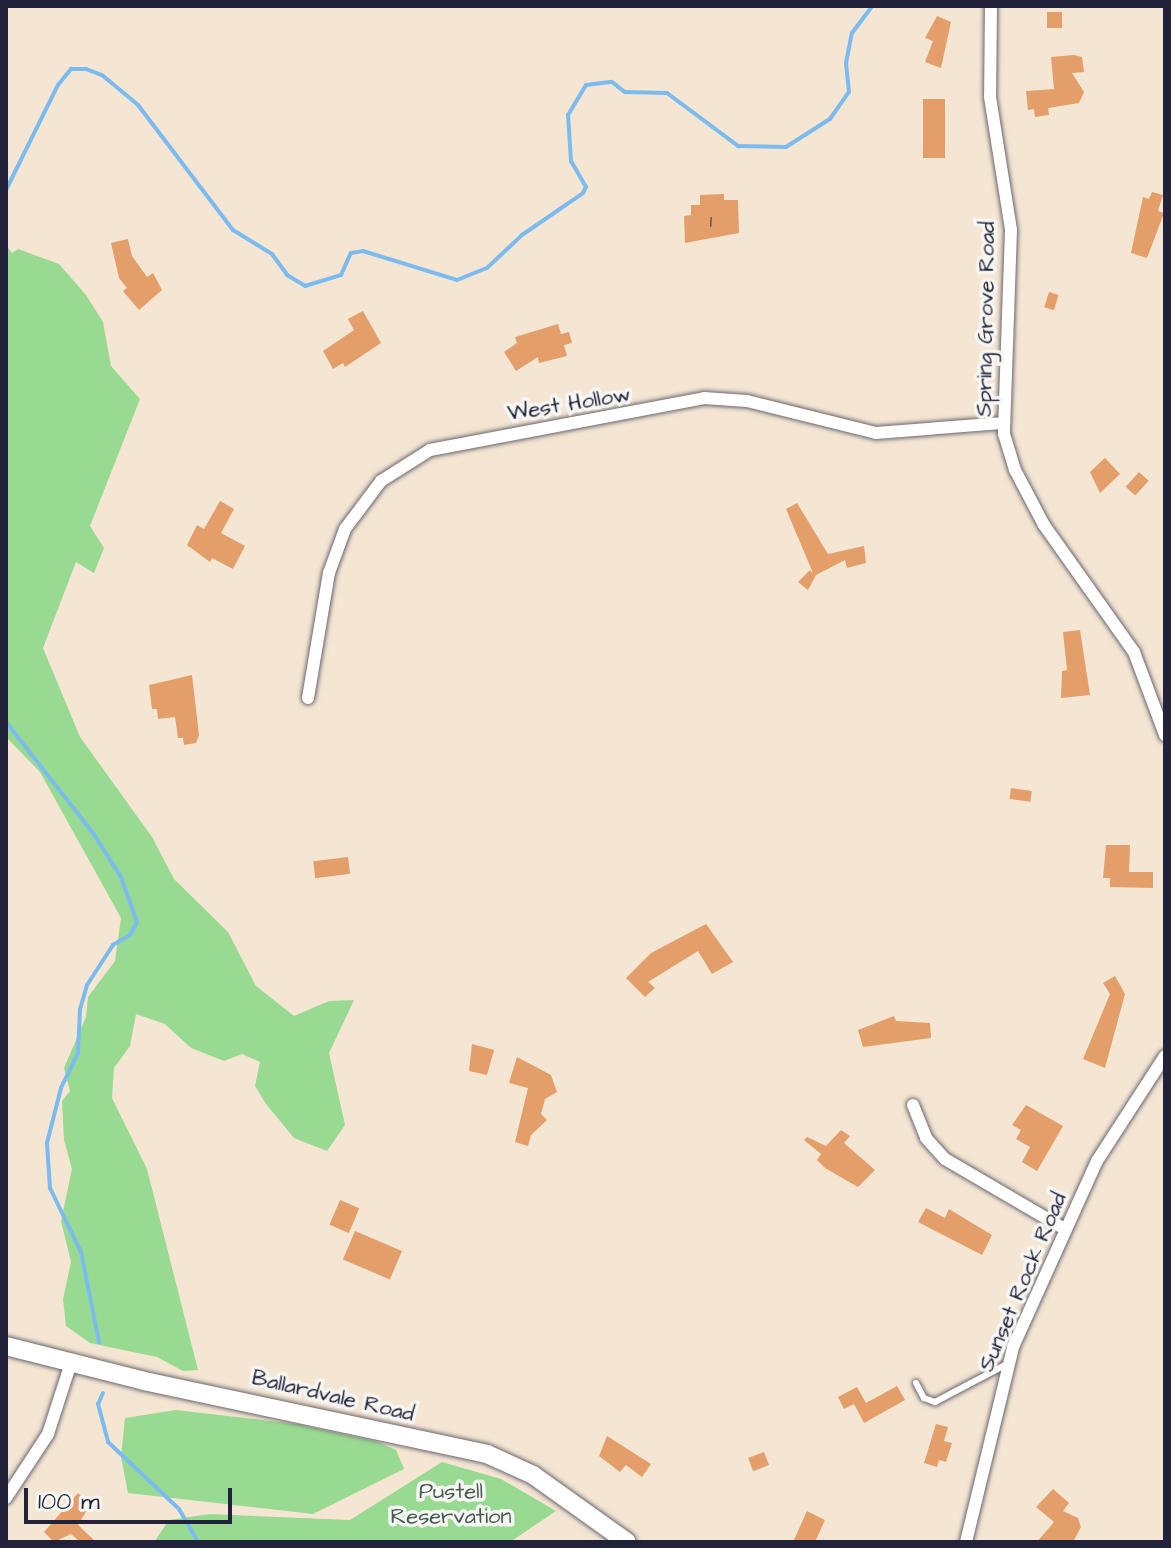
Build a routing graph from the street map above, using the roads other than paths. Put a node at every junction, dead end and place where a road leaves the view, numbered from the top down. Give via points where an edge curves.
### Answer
1 (991, 6) edge
2 (1002, 423) junction
3 (308, 698) dead end
4 (1165, 735) edge
5 (1163, 1063) edge
6 (913, 1105) dead end
7 (1065, 1229) junction
8 (6, 1346) edge
9 (71, 1363) junction
10 (1007, 1364) junction
11 (916, 1383) dead end
12 (6, 1498) edge
13 (627, 1542) edge
14 (966, 1542) edge

1 - 2 street, Spring Grove Road via 990,97 1011,234
2 - 3 street, West Hollow via 876,433 747,401 704,398 430,450 381,481 345,529 327,584
2 - 4 street, Spring Grove Road via 1024,489 1134,652
5 - 7 street, Sunset Rock Road via 1108,1141
6 - 7 street via 926,1138 945,1159
7 - 10 street, Sunset Rock Road
8 - 9 street, Ballardvale Road
9 - 12 street via 39,1454
9 - 13 street, Ballardvale Road via 487,1454 533,1475
10 - 11 lane via 935,1402 924,1398
10 - 14 street, Sunset Rock Road

